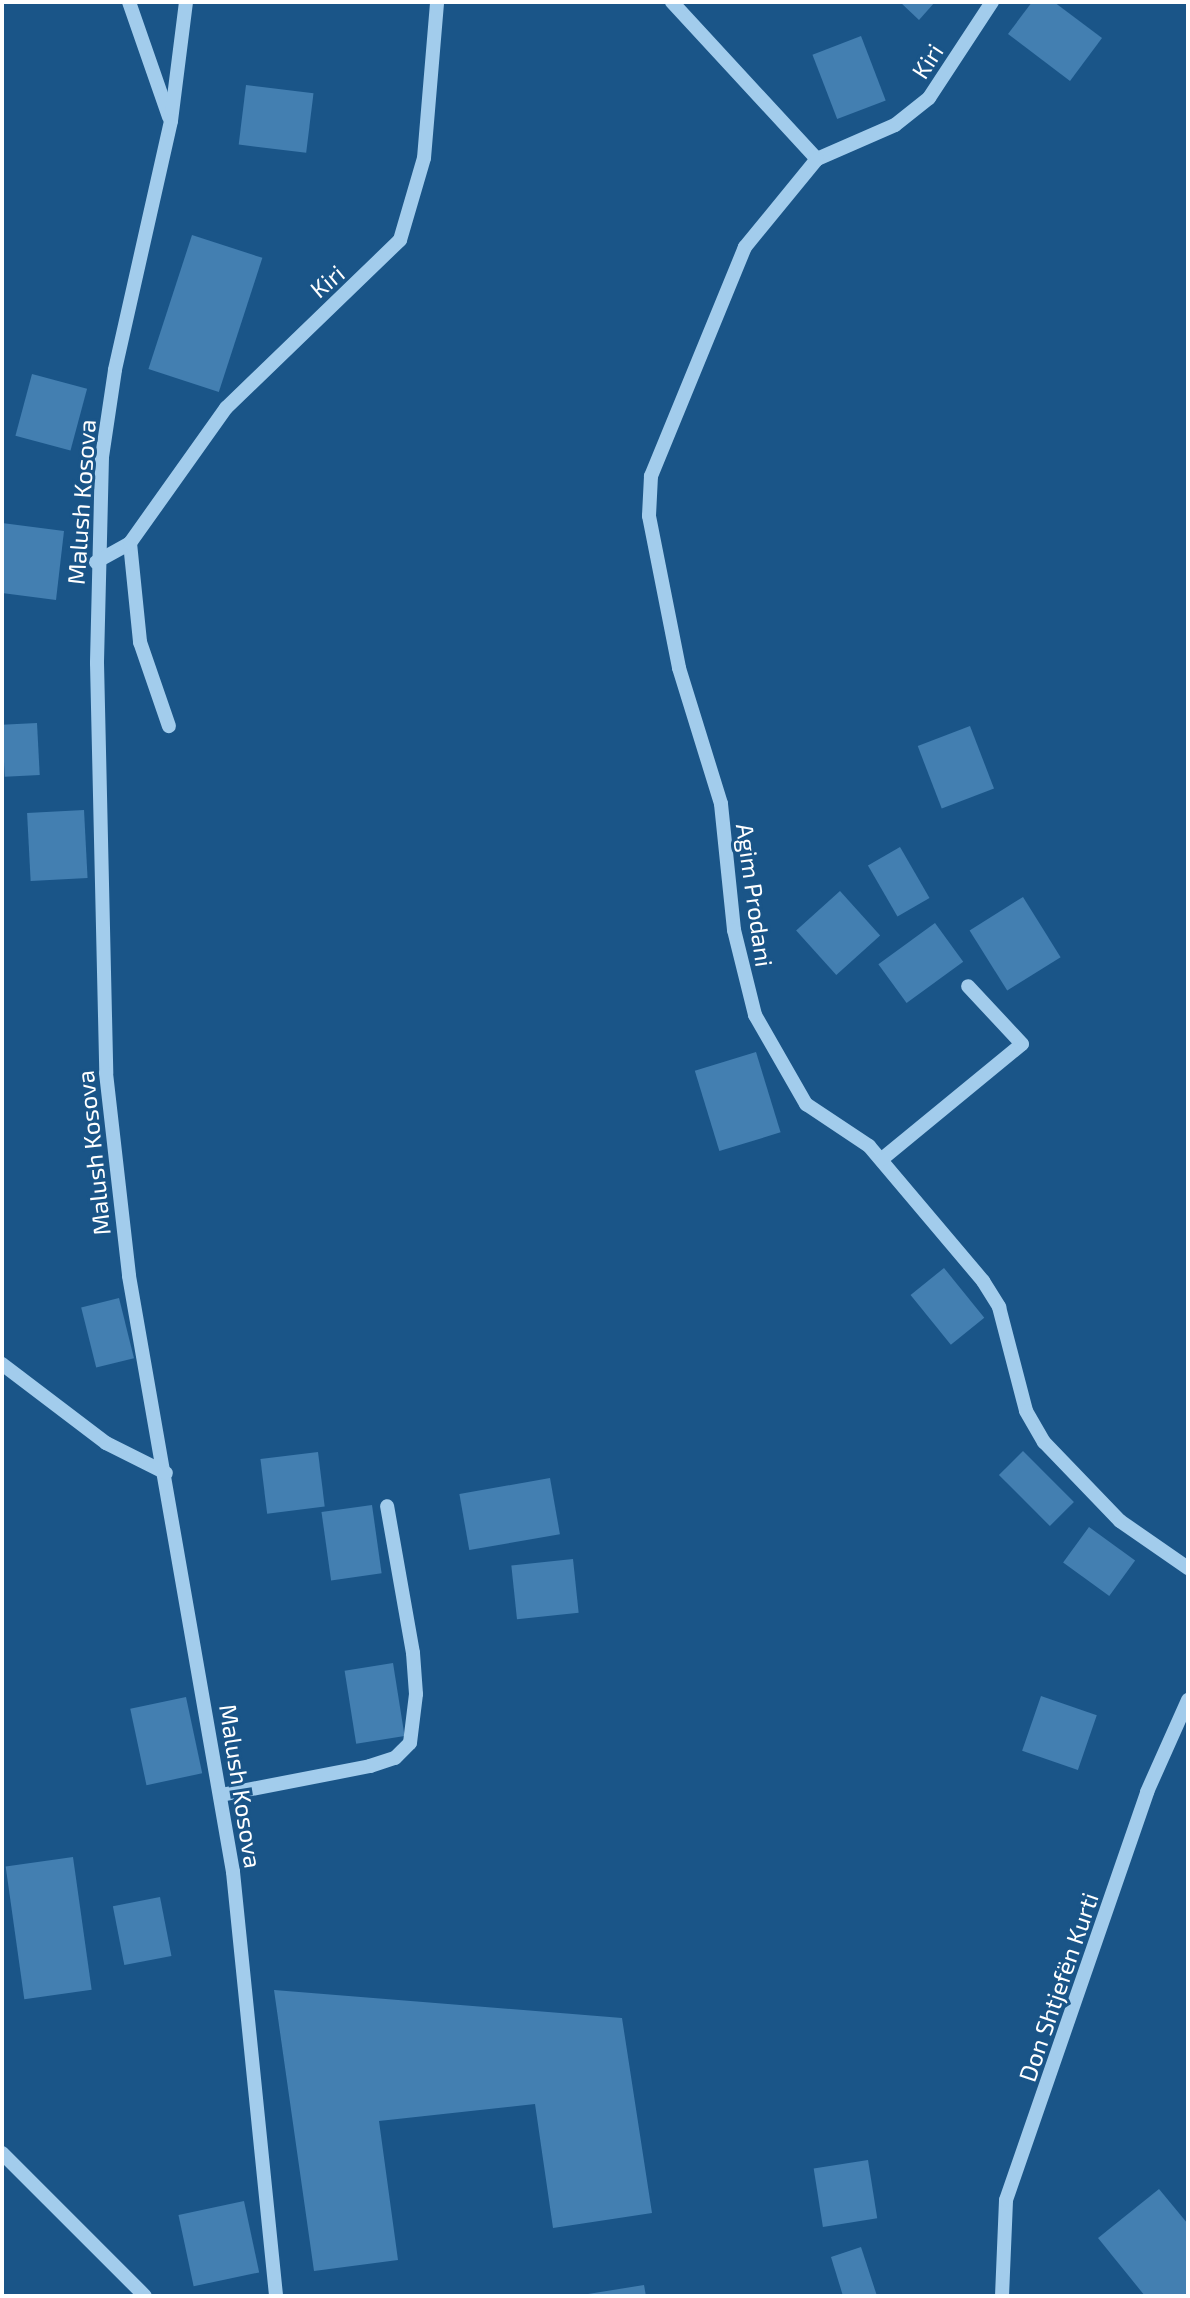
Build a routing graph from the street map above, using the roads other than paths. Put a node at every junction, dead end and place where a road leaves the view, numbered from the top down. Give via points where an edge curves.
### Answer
1 (129, 2) edge
2 (186, 2) edge
3 (437, 2) edge
4 (672, 2) edge
5 (992, 2) edge
6 (171, 121) junction
7 (817, 159) junction
8 (130, 543) junction
9 (96, 562) junction
10 (169, 726) dead end
11 (968, 986) dead end
12 (882, 1159) junction
13 (2, 1364) edge
14 (166, 1473) junction
15 (387, 1506) dead end
16 (1188, 1568) edge
17 (1188, 1700) edge
18 (221, 1795) junction
19 (2, 2153) edge
20 (145, 2296) edge
21 (276, 2296) edge
22 (1002, 2296) edge

1 - 6 street
2 - 6 street, Malush Kosova
3 - 8 street, Kiri via 424,158 400,240 226,408
4 - 7 street
5 - 7 street, Kiri via 929,98 895,125
6 - 9 street, Malush Kosova via 115,370 102,457
7 - 12 street, Agim Prodani via 745,247 651,476 649,516 679,668 721,804 734,930 755,1015 806,1104
8 - 9 street, Kiri
8 - 10 street via 140,642
9 - 14 street, Malush Kosova via 112,1157
11 - 12 street via 1022,1044
12 - 16 street, Agim Prodani via 999,1307 1026,1411 1044,1442 1120,1521
13 - 14 street via 106,1443
14 - 18 street, Malush Kosova
15 - 18 street via 413,1653 416,1694 410,1743 395,1758 370,1766
17 - 22 street, Don Shtjefën Kurti via 1147,1792 1006,2200
18 - 21 street, Malush Kosova
19 - 20 street

